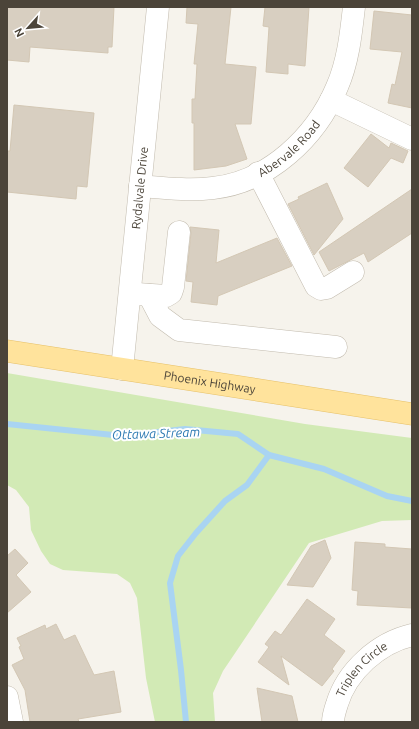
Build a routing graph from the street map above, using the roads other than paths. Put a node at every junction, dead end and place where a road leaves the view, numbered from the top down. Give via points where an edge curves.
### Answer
1 (158, 7) edge
2 (354, 7) edge
3 (331, 100) junction
4 (412, 139) edge
5 (258, 173) junction
6 (140, 186) junction
7 (179, 232) dead end
8 (353, 272) dead end
9 (139, 294) junction
10 (336, 347) dead end
11 (7, 351) edge
12 (122, 369) junction
13 (412, 414) edge
14 (412, 635) edge
15 (7, 697) edge
16 (12, 722) edge
17 (333, 722) edge

1 - 6 street, Rydalvale Drive
2 - 3 street, Abervale Road via 347,59
3 - 4 street
3 - 5 street, Abervale Road via 303,141 276,164
5 - 6 street, Abervale Road via 242,181 213,188
5 - 8 street via 316,286 321,289 327,288
6 - 9 street, Rydalvale Drive
7 - 9 street via 171,293 166,296
9 - 10 street via 160,316 179,330
9 - 12 street, Rydalvale Drive
11 - 12 main road, Phoenix Highway
12 - 13 main road, Phoenix Highway
14 - 17 street, Triplen Circle via 385,645 358,667 341,691
15 - 16 street

